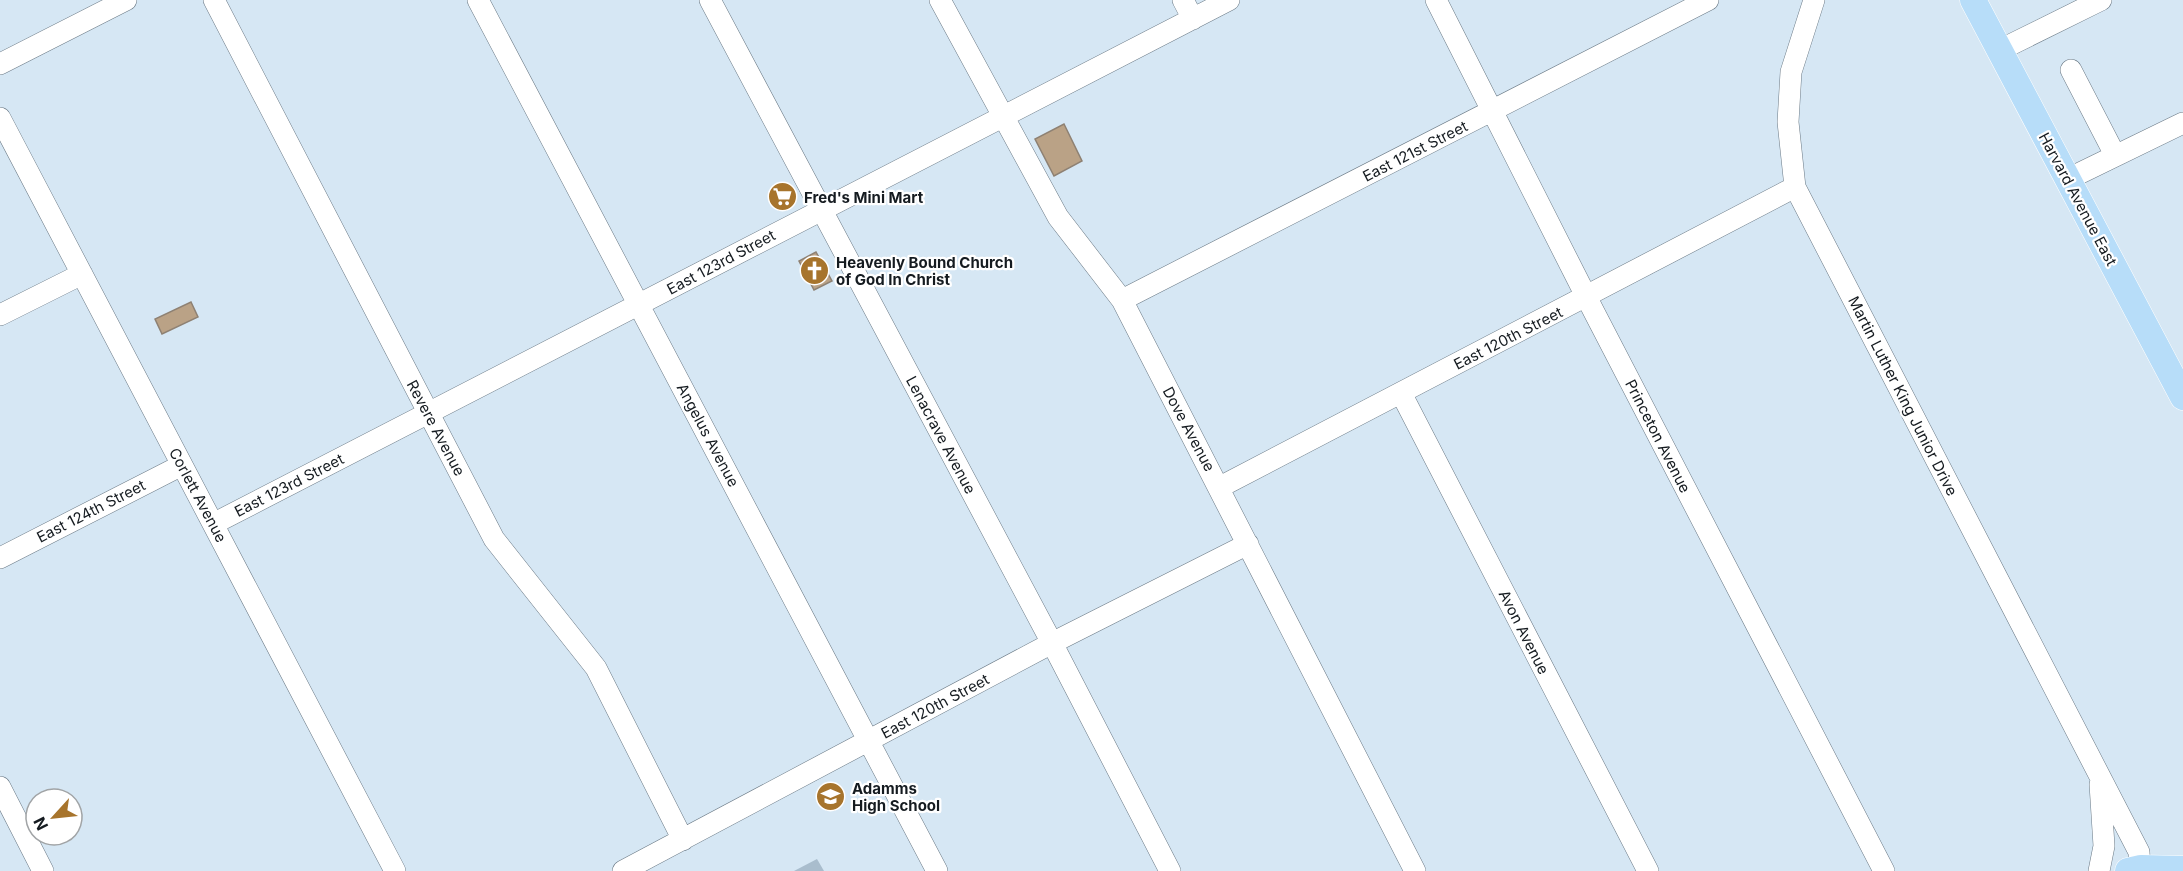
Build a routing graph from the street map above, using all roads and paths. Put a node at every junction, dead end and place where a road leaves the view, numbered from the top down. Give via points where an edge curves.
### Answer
1 (126, 0) edge
2 (214, 0) edge
3 (478, 0) edge
4 (710, 0) edge
5 (940, 0) edge
6 (1183, 0) edge
7 (1228, 0) edge
8 (1436, 0) edge
9 (1708, 0) edge
10 (1814, 0) edge
11 (1973, 0) edge
12 (2101, 0) edge
13 (1192, 19) junction
14 (2000, 50) junction
15 (0, 64) edge
16 (2071, 70) dead end
17 (1492, 112) junction
18 (1002, 116) junction
19 (0, 118) edge
20 (2183, 123) edge
21 (2115, 155) junction
22 (2068, 179) junction
23 (1795, 188) junction
24 (821, 208) junction
25 (82, 274) junction
26 (1587, 298) junction
27 (1122, 300) junction
28 (640, 305) junction
29 (0, 315) edge
30 (1401, 393) junction
31 (2183, 397) edge
32 (429, 414) junction
33 (182, 465) junction
34 (1220, 487) junction
35 (213, 524) junction
36 (1248, 543) junction
37 (0, 558) edge
38 (1053, 643) junction
39 (869, 741) junction
40 (2099, 775) junction
41 (0, 787) edge
42 (683, 840) junction
43 (2137, 865) edge
44 (2181, 869) edge
45 (43, 871) edge
46 (395, 871) edge
47 (624, 871) edge
48 (937, 871) edge
49 (1170, 871) edge
50 (1415, 871) edge
51 (1648, 871) edge
52 (1884, 871) edge
53 (2099, 871) edge

1 - 15 street
2 - 32 street, Revere Avenue
3 - 28 street, Angelus Avenue
4 - 24 street, Lenacrave Avenue
5 - 18 street, Dove Avenue
6 - 13 street
7 - 13 street, East 123rd Street
8 - 17 street, Princeton Avenue
9 - 17 street, East 121st Street
10 - 23 street, Martin Luther King Junior Drive via 1791,72 1788,122
11 - 14 main road, Harvard Avenue East
12 - 14 street
13 - 18 street, East 123rd Street
14 - 22 main road, Harvard Avenue East
16 - 21 street
17 - 26 street, Princeton Avenue
17 - 27 street, East 121st Street
18 - 24 street, East 123rd Street
18 - 27 street, Dove Avenue via 1058,217
19 - 25 street, Corlett Avenue
20 - 21 street
21 - 22 street
22 - 31 main road, Harvard Avenue East
23 - 26 street, East 120th Street
23 - 40 street, Martin Luther King Junior Drive
24 - 28 street, East 123rd Street
24 - 38 street, Lenacrave Avenue
25 - 29 street
25 - 33 street, Corlett Avenue
26 - 30 street, East 120th Street
26 - 52 street, Princeton Avenue
27 - 34 street, Dove Avenue
28 - 32 street, East 123rd Street
28 - 39 street, Angelus Avenue
30 - 34 street, East 120th Street
30 - 51 street, Avon Avenue
32 - 35 street, East 123rd Street
32 - 42 street, Revere Avenue via 494,539 596,668
33 - 35 street, Corlett Avenue
33 - 37 street, East 124th Street
34 - 36 street, Dove Avenue
35 - 46 street, Corlett Avenue
36 - 38 street, East 120th Street
36 - 50 street, Dove Avenue
38 - 39 street, East 120th Street
38 - 49 street, Lenacrave Avenue
39 - 42 street, East 120th Street
39 - 48 street, Angelus Avenue
40 - 43 street, Martin Luther King Junior Drive
40 - 53 street, Martin Luther King Junior Drive via 2104,846
41 - 45 street
42 - 47 street, East 120th Street
43 - 44 main road

